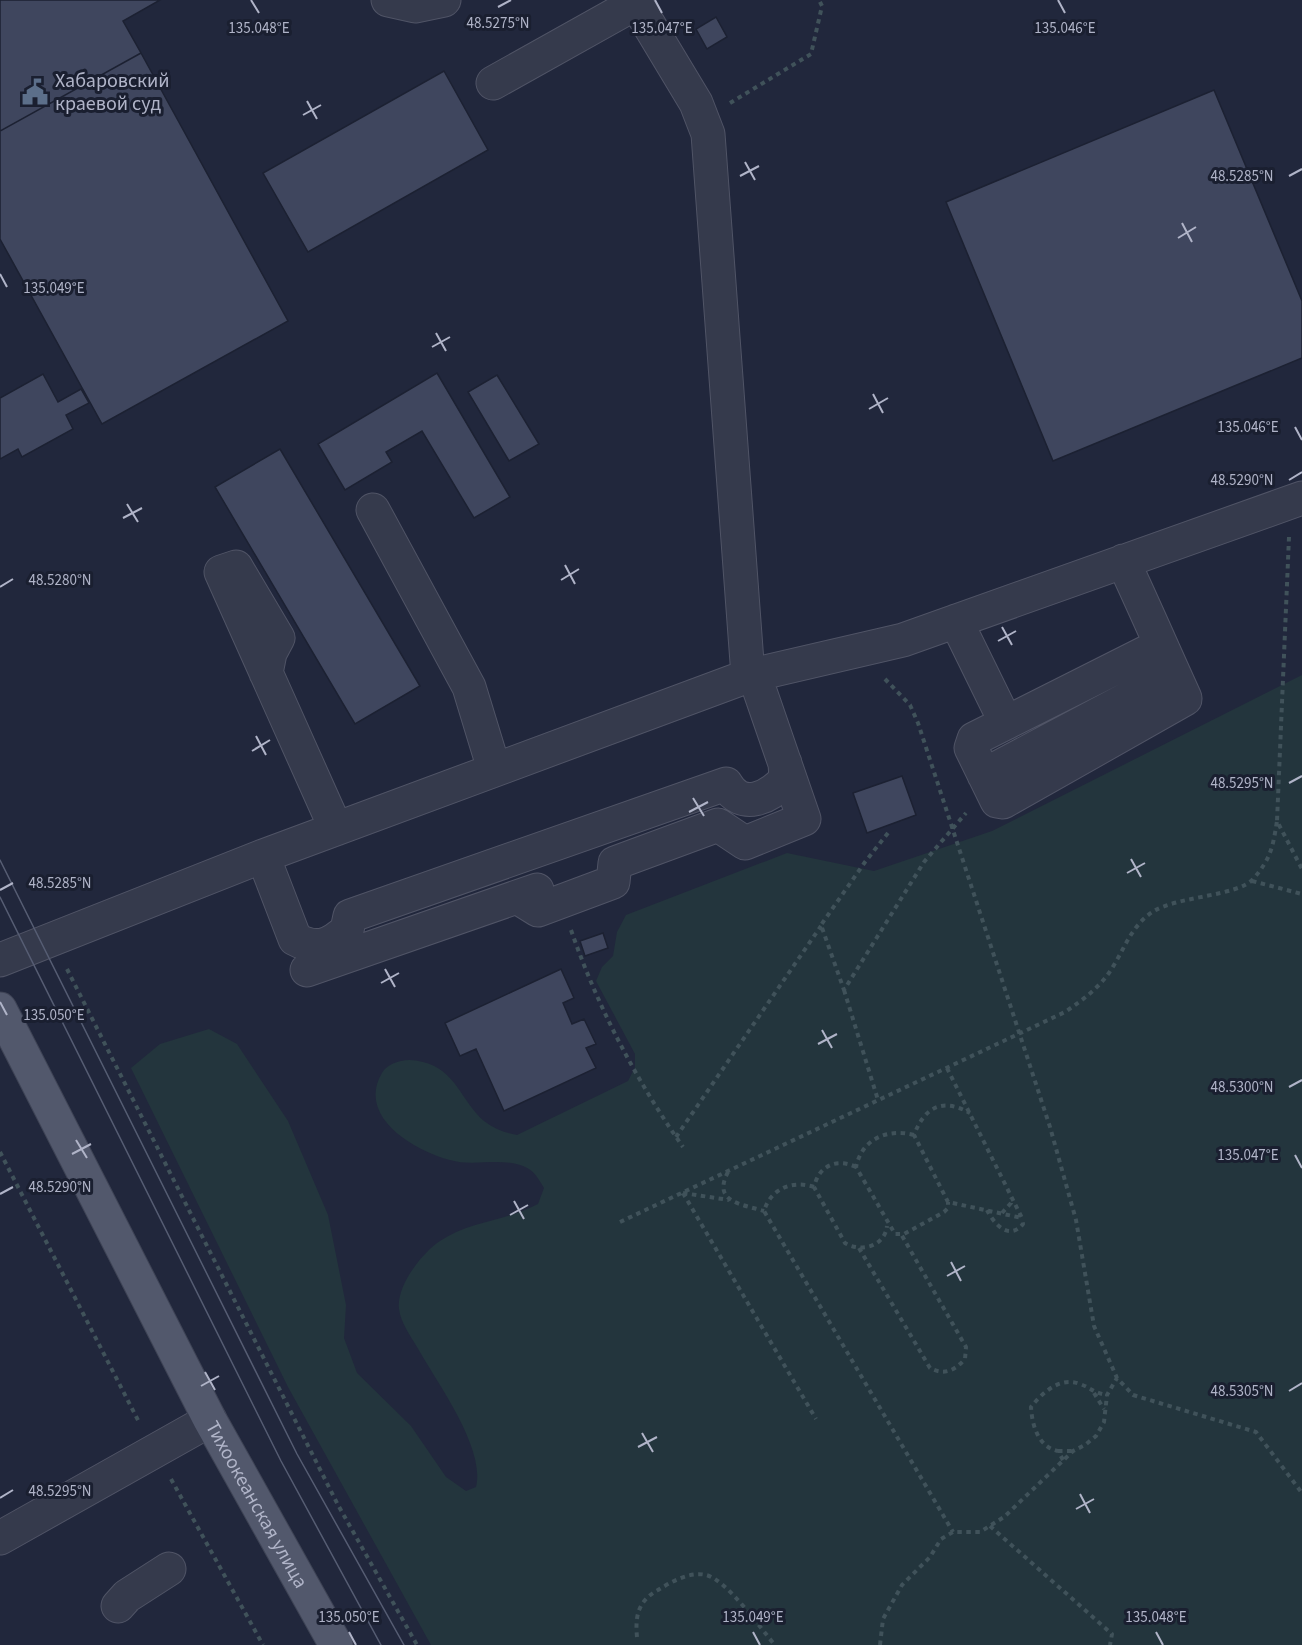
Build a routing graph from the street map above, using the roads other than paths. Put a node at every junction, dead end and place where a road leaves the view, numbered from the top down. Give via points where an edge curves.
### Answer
1 (388, 0) edge
2 (444, 0) edge
3 (635, 2) edge
4 (493, 83) dead end
5 (1296, 499) edge
6 (373, 510) dead end
7 (1123, 561) junction
8 (956, 621) junction
9 (1161, 645) junction
10 (266, 672) dead end
11 (751, 675) junction
12 (1006, 723) junction
13 (494, 769) junction
14 (793, 786) junction
15 (336, 829) junction
16 (263, 856) junction
17 (615, 863) junction
18 (517, 897) junction
19 (0, 960) edge
20 (304, 963) junction
21 (0, 1009) edge
22 (210, 1420) junction
23 (0, 1538) edge
24 (169, 1569) dead end
25 (118, 1606) dead end
26 (336, 1645) edge

1 - 2 street via 415,6
3 - 4 street
3 - 11 street via 700,111 710,148
5 - 7 street
6 - 13 street via 469,687
7 - 8 street
7 - 9 street
8 - 11 street via 903,640
8 - 12 street
9 - 12 street
9 - 12 street via 1184,700 1000,804 971,743
10 - 15 street
11 - 13 street
11 - 14 street
13 - 15 street
14 - 17 street via 725,829
14 - 20 street via 786,778 775,792 758,800 743,800 730,792 726,784 350,916 347,930 336,940 322,947 308,946
15 - 16 street
16 - 19 street
16 - 20 street
17 - 18 street
17 - 18 street via 613,882 538,910
18 - 20 street via 374,947
21 - 22 main road, Тихоокеанская улица
22 - 23 street
22 - 26 main road, Тихоокеанская улица
24 - 25 street

